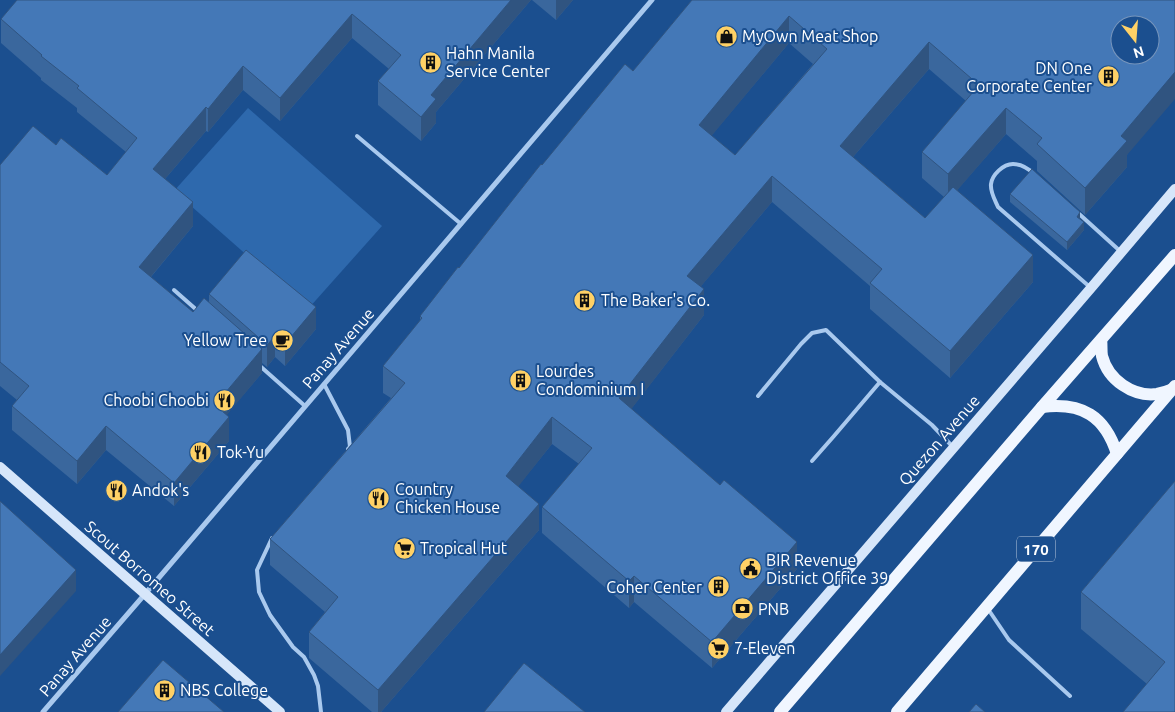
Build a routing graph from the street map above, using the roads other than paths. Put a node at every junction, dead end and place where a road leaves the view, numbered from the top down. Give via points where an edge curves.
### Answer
1 (652, 0) edge
2 (357, 136) dead end
3 (1035, 175) edge
4 (1175, 189) edge
5 (1071, 207) edge
6 (461, 224) junction
7 (1122, 252) junction
8 (1175, 255) edge
9 (1091, 288) junction
10 (174, 290) dead end
11 (202, 315) edge
12 (1101, 340) junction
13 (259, 365) edge
14 (880, 382) junction
15 (324, 384) junction
16 (1174, 388) edge
17 (758, 396) dead end
18 (305, 406) junction
19 (1042, 407) junction
20 (954, 448) junction
21 (343, 454) edge
22 (1117, 454) junction
23 (812, 460) dead end
24 (0, 467) edge
25 (278, 532) edge
26 (145, 594) junction
27 (987, 607) junction
28 (1070, 696) dead end
29 (43, 712) edge
30 (280, 712) edge
31 (321, 712) edge
32 (726, 712) edge
33 (780, 712) edge
34 (897, 712) edge

1 - 6 street, Panay Avenue
2 - 6 lane
3 - 9 lane via 1028,168 1013,164 998,171 991,182 991,192 998,207
4 - 7 street, Quezon Avenue
5 - 7 lane
6 - 15 street, Panay Avenue
7 - 9 street, Quezon Avenue
8 - 12 main road
9 - 20 street, Quezon Avenue
10 - 11 lane
12 - 16 main road via 1107,369 1129,389 1143,394 1158,394
12 - 19 main road
13 - 18 lane
14 - 17 lane via 826,330 812,333
14 - 20 lane
14 - 23 lane
15 - 18 street, Panay Avenue
15 - 21 lane via 348,430 350,447
16 - 22 main road, 170
18 - 26 street, Panay Avenue
19 - 22 main road via 1071,406 1096,418 1112,440
19 - 33 main road
20 - 32 street, Quezon Avenue
22 - 27 main road, 170
24 - 26 street, Scout Borromeo Street
25 - 31 lane via 257,570 259,592 270,615 304,657 314,675
26 - 29 street, Panay Avenue
26 - 30 street, Scout Borromeo Street
27 - 28 lane via 1009,640
27 - 34 main road, 170

